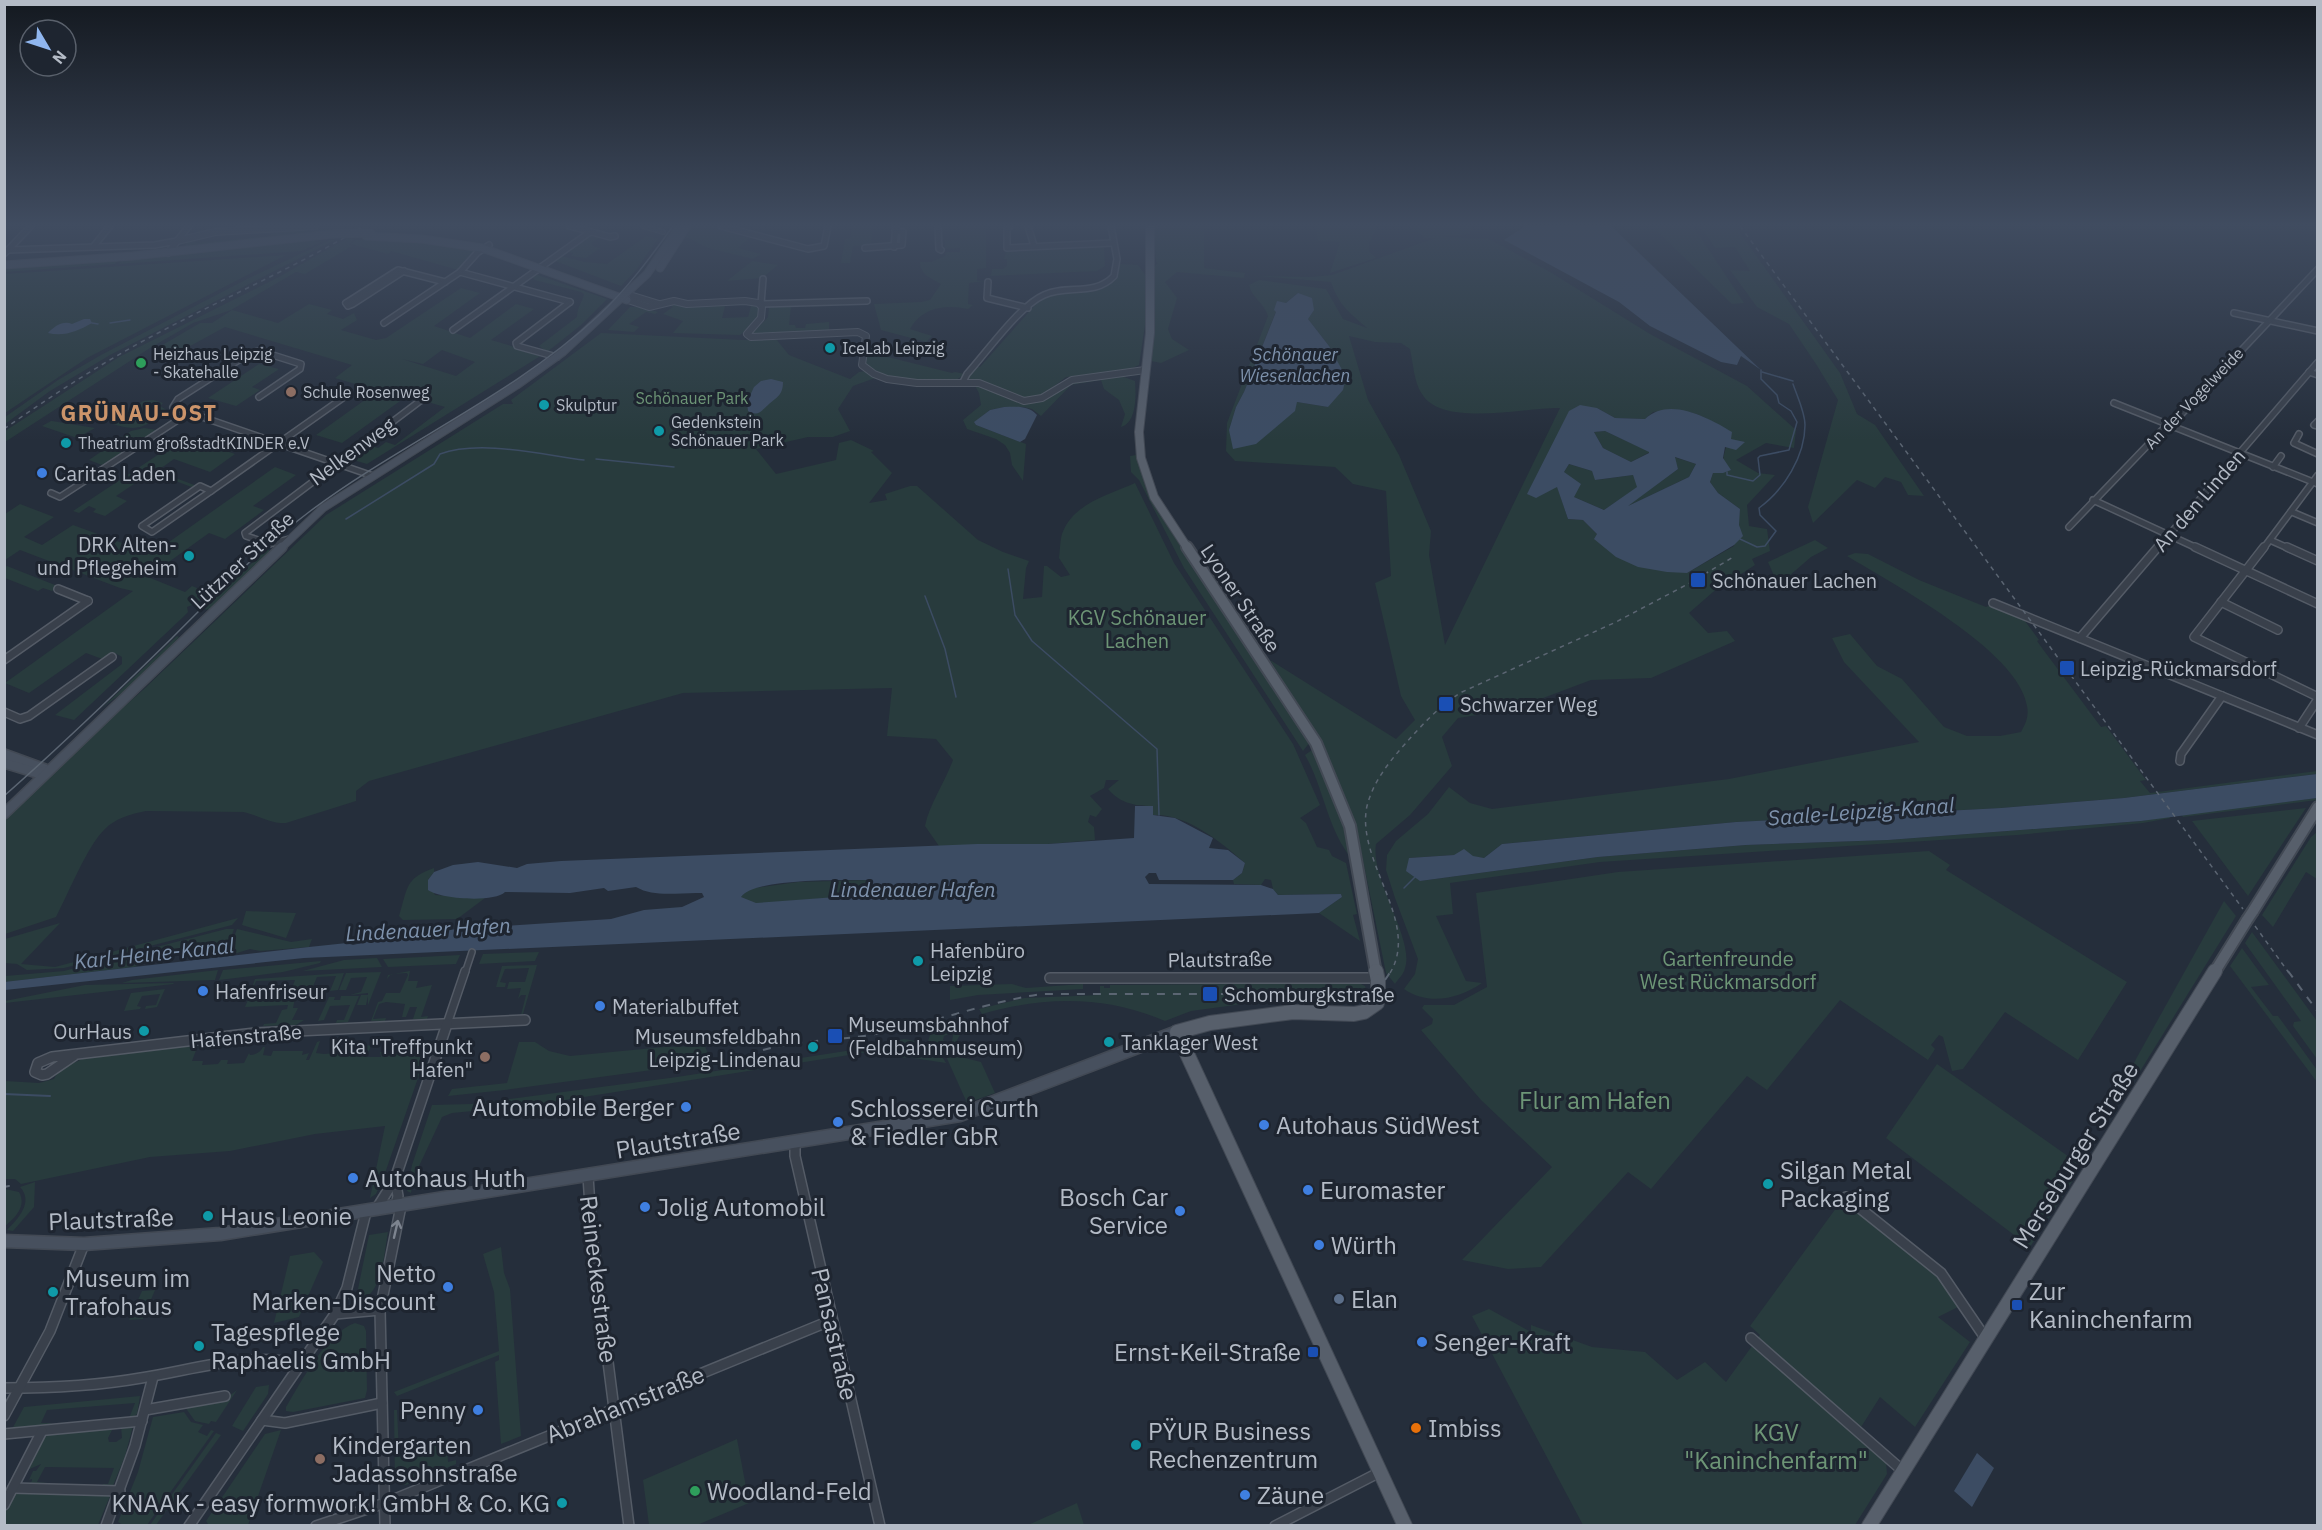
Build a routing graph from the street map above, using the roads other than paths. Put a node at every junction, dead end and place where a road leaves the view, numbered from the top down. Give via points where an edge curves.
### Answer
1 (355, 297) edge
2 (363, 297) edge
3 (422, 297) edge
4 (499, 297) edge
5 (553, 297) edge
6 (628, 297) junction
7 (762, 297) edge
8 (987, 297) edge
9 (1041, 297) edge
10 (1151, 297) edge
11 (2291, 297) edge
12 (867, 301) dead end
13 (761, 304) junction
14 (1028, 308) junction
15 (2234, 313) dead end
16 (2269, 320) junction
17 (384, 323) dead end
18 (453, 330) dead end
19 (2318, 331) edge
20 (557, 357) junction
21 (2318, 362) edge
22 (1145, 370) junction
23 (2309, 372) junction
24 (1122, 374) junction
25 (2318, 375) edge
26 (541, 376) junction
27 (963, 382) junction
28 (1144, 383) junction
29 (321, 391) dead end
30 (259, 397) dead end
31 (428, 398) dead end
32 (2114, 403) dead end
33 (187, 414) junction
34 (2318, 421) edge
35 (2169, 425) junction
36 (2318, 426) edge
37 (2300, 434) dead end
38 (278, 444) junction
39 (2239, 453) junction
40 (2318, 453) edge
41 (2281, 456) dead end
42 (335, 463) junction
43 (2273, 467) junction
44 (2318, 475) edge
45 (373, 476) junction
46 (2316, 484) edge
47 (212, 490) junction
48 (51, 493) dead end
49 (2093, 501) junction
50 (2292, 512) junction
51 (2318, 523) edge
52 (2069, 526) dead end
53 (2168, 535) junction
54 (293, 537) junction
55 (2270, 540) junction
56 (270, 544) junction
57 (272, 557) junction
58 (2318, 561) edge
59 (2245, 570) junction
60 (58, 589) dead end
61 (2221, 602) junction
62 (1993, 603) dead end
63 (2318, 604) edge
64 (2278, 630) dead end
65 (2080, 638) junction
66 (112, 657) dead end
67 (4, 660) edge
68 (2222, 696) junction
69 (2318, 698) edge
70 (4, 712) edge
71 (2299, 728) junction
72 (2318, 735) edge
73 (4, 754) edge
74 (2180, 761) dead end
75 (4, 763) edge
76 (26, 767) junction
77 (47, 769) junction
78 (23, 790) junction
79 (2318, 807) edge
80 (4, 808) edge
81 (4, 814) edge
82 (2314, 819) edge
83 (472, 952) dead end
84 (1050, 978) dead end
85 (1378, 984) junction
86 (525, 1020) dead end
87 (447, 1024) junction
88 (1177, 1032) junction
89 (75, 1055) dead end
90 (795, 1142) junction
91 (588, 1176) junction
92 (395, 1179) junction
93 (1846, 1197) dead end
94 (399, 1207) junction
95 (371, 1211) junction
96 (4, 1241) edge
97 (84, 1244) junction
98 (380, 1310) junction
99 (335, 1314) junction
100 (832, 1320) junction
101 (1751, 1338) dead end
102 (1986, 1339) junction
103 (300, 1364) junction
104 (153, 1377) junction
105 (4, 1388) edge
106 (19, 1388) junction
107 (225, 1396) dead end
108 (382, 1403) junction
109 (616, 1408) junction
110 (145, 1410) junction
111 (4, 1416) edge
112 (262, 1420) junction
113 (142, 1421) junction
114 (42, 1431) junction
115 (4, 1434) edge
116 (1903, 1471) junction
117 (1380, 1472) junction
118 (13, 1488) junction
119 (120, 1491) junction
120 (385, 1503) junction
121 (4, 1505) edge
122 (106, 1526) edge
123 (189, 1526) edge
124 (316, 1526) edge
125 (385, 1526) edge
126 (629, 1526) edge
127 (880, 1526) edge
128 (1275, 1526) edge
129 (1405, 1526) edge
130 (1869, 1526) edge

1 - 2 street via 345,304
3 - 17 street
4 - 18 street
5 - 20 street via 570,302 516,343
6 - 13 street via 649,307 674,301
6 - 20 main road, Lützner Straße
6 - 26 main road, Lützner Straße via 578,348
7 - 13 street
8 - 14 street
9 - 14 street
10 - 22 main road, Lyoner Straße
11 - 16 street, An der Vogelweide
12 - 13 street
13 - 27 street via 761,318 747,336 858,332 866,336 862,365 878,377 903,382
14 - 27 street
15 - 16 street
16 - 19 street
16 - 35 street, An der Vogelweide
20 - 26 main road, Lützner Straße via 560,358
20 - 45 main road, Lützner Straße
21 - 23 street, An den Linden
22 - 24 street
22 - 28 main road, Lyoner Straße
23 - 25 street
23 - 39 street, An den Linden
24 - 27 street via 1062,383 1032,401 1010,398 990,386
24 - 28 street
26 - 45 main road, Lützner Straße
28 - 85 main road, Lyoner Straße via 1139,432 1141,458 1154,497 1316,743 1350,826
29 - 38 street via 347,395
30 - 33 street via 300,369 301,364 260,351 250,353 176,400 174,409
31 - 42 street, Nelkenweg
32 - 35 street
33 - 38 street
33 - 48 street via 60,497
34 - 36 street via 2314,424
35 - 39 street
35 - 49 street, An der Vogelweide
37 - 40 street via 2295,444
38 - 42 street
38 - 47 street
39 - 43 street
39 - 53 street, An den Linden
41 - 43 street
42 - 45 street
42 - 56 street, Nelkenweg via 245,532 246,536
43 - 46 street
44 - 46 street
45 - 54 main road, Lützner Straße via 331,502
46 - 50 street
47 - 47 street via 152,532 142,526 200,486
49 - 52 street, An der Vogelweide
49 - 53 street
50 - 51 street
50 - 55 street
53 - 59 street
53 - 65 street, An den Linden
54 - 56 street
54 - 57 main road, Lützner Straße
55 - 58 street
55 - 59 street
56 - 57 street via 275,550
57 - 77 main road, Lützner Straße
59 - 61 street
59 - 63 street
60 - 67 street via 88,601
61 - 64 street
61 - 69 street via 2194,637
62 - 65 street
65 - 68 street
66 - 70 street via 29,716 20,719
68 - 71 street
68 - 74 street
69 - 71 street
71 - 72 street
73 - 76 main road
75 - 76 main road
76 - 77 main road
76 - 77 main road
76 - 78 main road via 28,779
77 - 78 main road, Lützner Straße
77 - 81 main road, Lützner Straße
78 - 80 main road, Lützner Straße
79 - 82 main road, Merseburger Straße
82 - 102 main road, Merseburger Straße
83 - 87 street
84 - 85 street, Plautstraße
85 - 88 main road, Plautstraße via 1377,1002 1354,1014 1293,1012 1204,1024
86 - 87 street, Hafenstraße
87 - 89 street, Hafenstraße via 255,1033
87 - 92 street
88 - 90 main road, Plautstraße via 974,1111
88 - 117 main road
90 - 91 main road, Plautstraße
90 - 100 street, Pansastraße
91 - 94 main road, Plautstraße
91 - 109 street, Reineckestraße via 592,1237
92 - 94 street
92 - 95 street
93 - 102 street via 1941,1274
94 - 95 main road, Plautstraße
98 -> 94 street
95 - 97 main road, Plautstraße via 216,1234
95 - 99 street
96 - 97 main road, Plautstraße
97 - 106 street via 62,1305
98 - 99 street
98 - 108 street
99 - 103 street
100 - 109 street, Abrahamstraße
100 - 127 street, Pansastraße
101 - 116 street
102 - 116 main road, Merseburger Straße
103 - 104 street via 265,1358
103 - 112 street
104 - 106 street
104 - 110 street
105 - 106 street
106 - 111 street
107 - 110 street
108 - 112 street via 285,1423
108 - 120 street
109 - 120 street, Abrahamstraße
109 - 126 street, Reineckestraße
110 - 113 street
112 - 123 street
113 - 114 street
113 - 119 street
114 - 115 street
114 - 118 street
116 - 130 main road, Merseburger Straße
117 - 128 street
117 - 129 main road
118 - 119 street
118 - 121 street
119 - 122 street
120 - 124 street, Abrahamstraße
120 - 125 street

